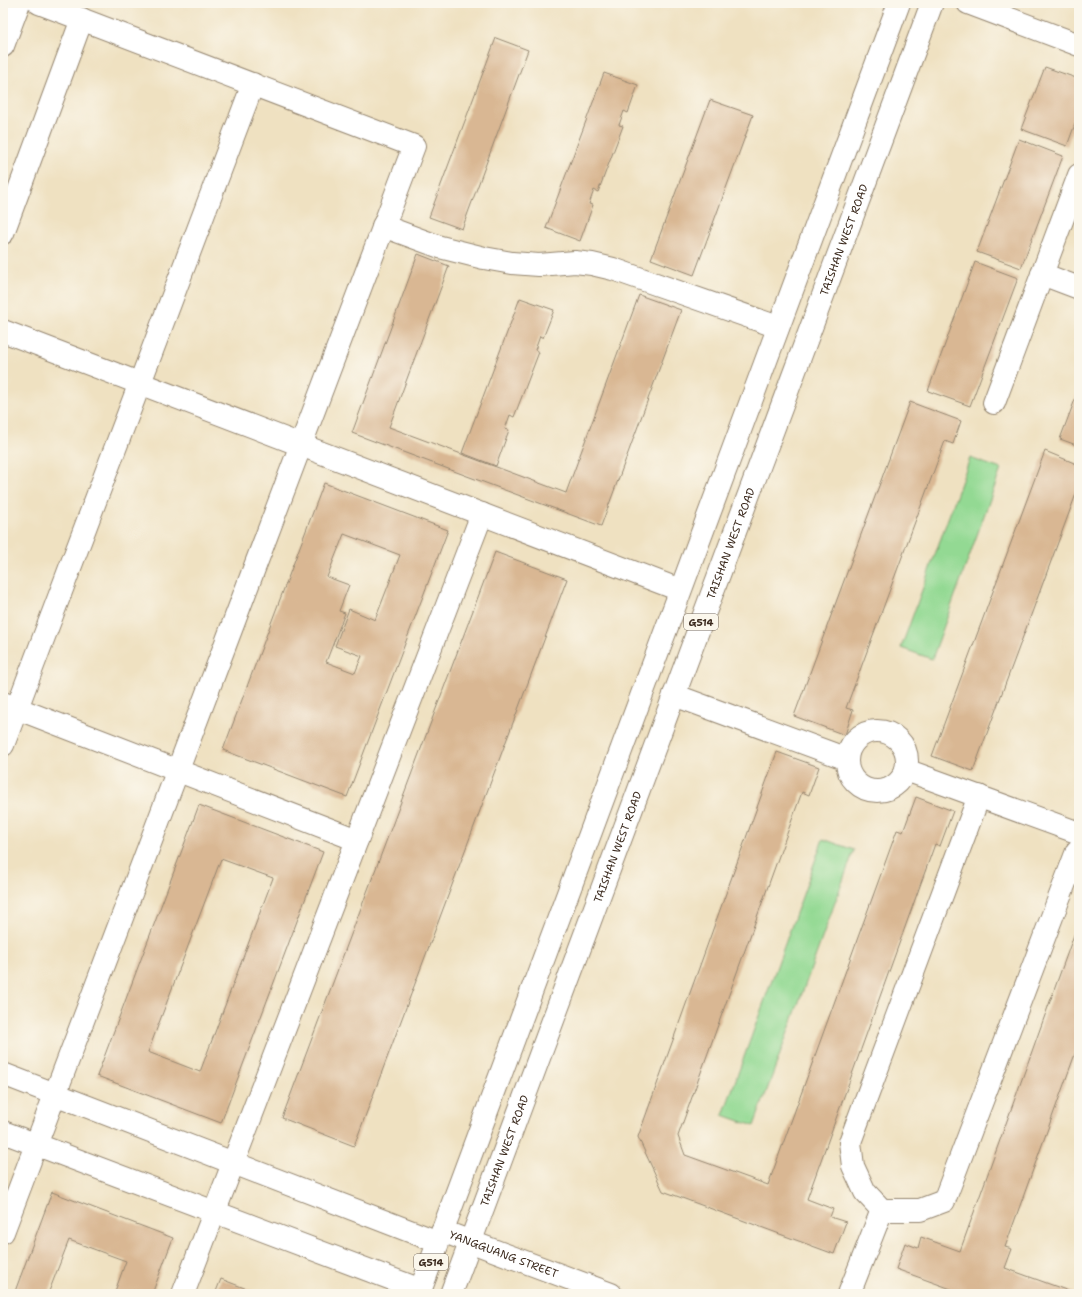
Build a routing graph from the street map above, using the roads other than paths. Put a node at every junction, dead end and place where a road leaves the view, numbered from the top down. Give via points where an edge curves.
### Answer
1 (19, 3) edge
2 (39, 3) edge
3 (899, 3) edge
4 (932, 3) edge
5 (968, 3) edge
6 (82, 19) junction
7 (1079, 44) edge
8 (3, 46) edge
9 (253, 84) junction
10 (1079, 175) edge
11 (383, 226) junction
12 (3, 232) edge
13 (1042, 274) junction
14 (1079, 288) edge
15 (778, 327) junction
16 (3, 331) edge
17 (140, 383) junction
18 (994, 404) dead end
19 (301, 445) junction
20 (482, 514) junction
21 (680, 590) junction
22 (674, 695) junction
23 (10, 706) edge
24 (3, 745) edge
25 (847, 760) junction
26 (178, 770) junction
27 (906, 770) junction
28 (979, 796) junction
29 (1079, 833) edge
30 (357, 840) junction
31 (1079, 849) edge
32 (3, 1074) edge
33 (55, 1094) junction
34 (3, 1132) edge
35 (36, 1144) junction
36 (233, 1163) junction
37 (882, 1210) junction
38 (214, 1212) junction
39 (3, 1232) edge
40 (440, 1237) junction
41 (471, 1242) junction
42 (424, 1293) edge
43 (183, 1294) edge
44 (451, 1294) edge
45 (611, 1294) edge
46 (849, 1294) edge

1 - 8 main road
2 - 6 main road
3 - 15 main road, G514
4 - 22 main road, TAISHAN WEST ROAD / G514
5 - 7 main road
6 - 9 main road
6 - 12 main road
9 - 11 main road via 414,146
9 - 17 main road
10 - 13 main road
11 - 15 main road via 440,247 484,258 539,265 581,263 613,269
11 - 19 main road
13 - 14 main road
13 - 18 main road
15 - 21 main road, G514
16 - 17 main road
17 - 19 main road
17 - 23 main road
19 - 20 main road
19 - 26 main road
20 - 21 main road
20 - 30 main road
21 - 40 main road, G514
22 - 25 main road
22 - 41 main road, TAISHAN WEST ROAD / G514
23 - 24 main road
23 - 26 main road
25 - 27 main road via 851,777 859,786 870,791 888,790 903,778
25 - 27 main road via 847,753 861,734 873,730 885,731 896,736 902,743 908,761
26 - 30 main road
26 - 33 main road
27 - 28 main road
28 - 29 main road
28 - 37 main road via 850,1142 853,1166 865,1192
30 - 36 main road
31 - 37 main road via 944,1201 920,1210
32 - 33 main road, YANGGUANG STREET
33 - 35 main road
33 - 36 main road, YANGGUANG STREET
34 - 35 main road
35 - 38 main road
35 - 39 main road
36 - 38 main road
36 - 40 main road, YANGGUANG STREET
37 - 46 main road
38 - 42 main road
38 - 43 main road
40 - 41 main road, YANGGUANG STREET
40 - 42 main road, G514
41 - 44 main road, G514
41 - 45 main road, YANGGUANG STREET

